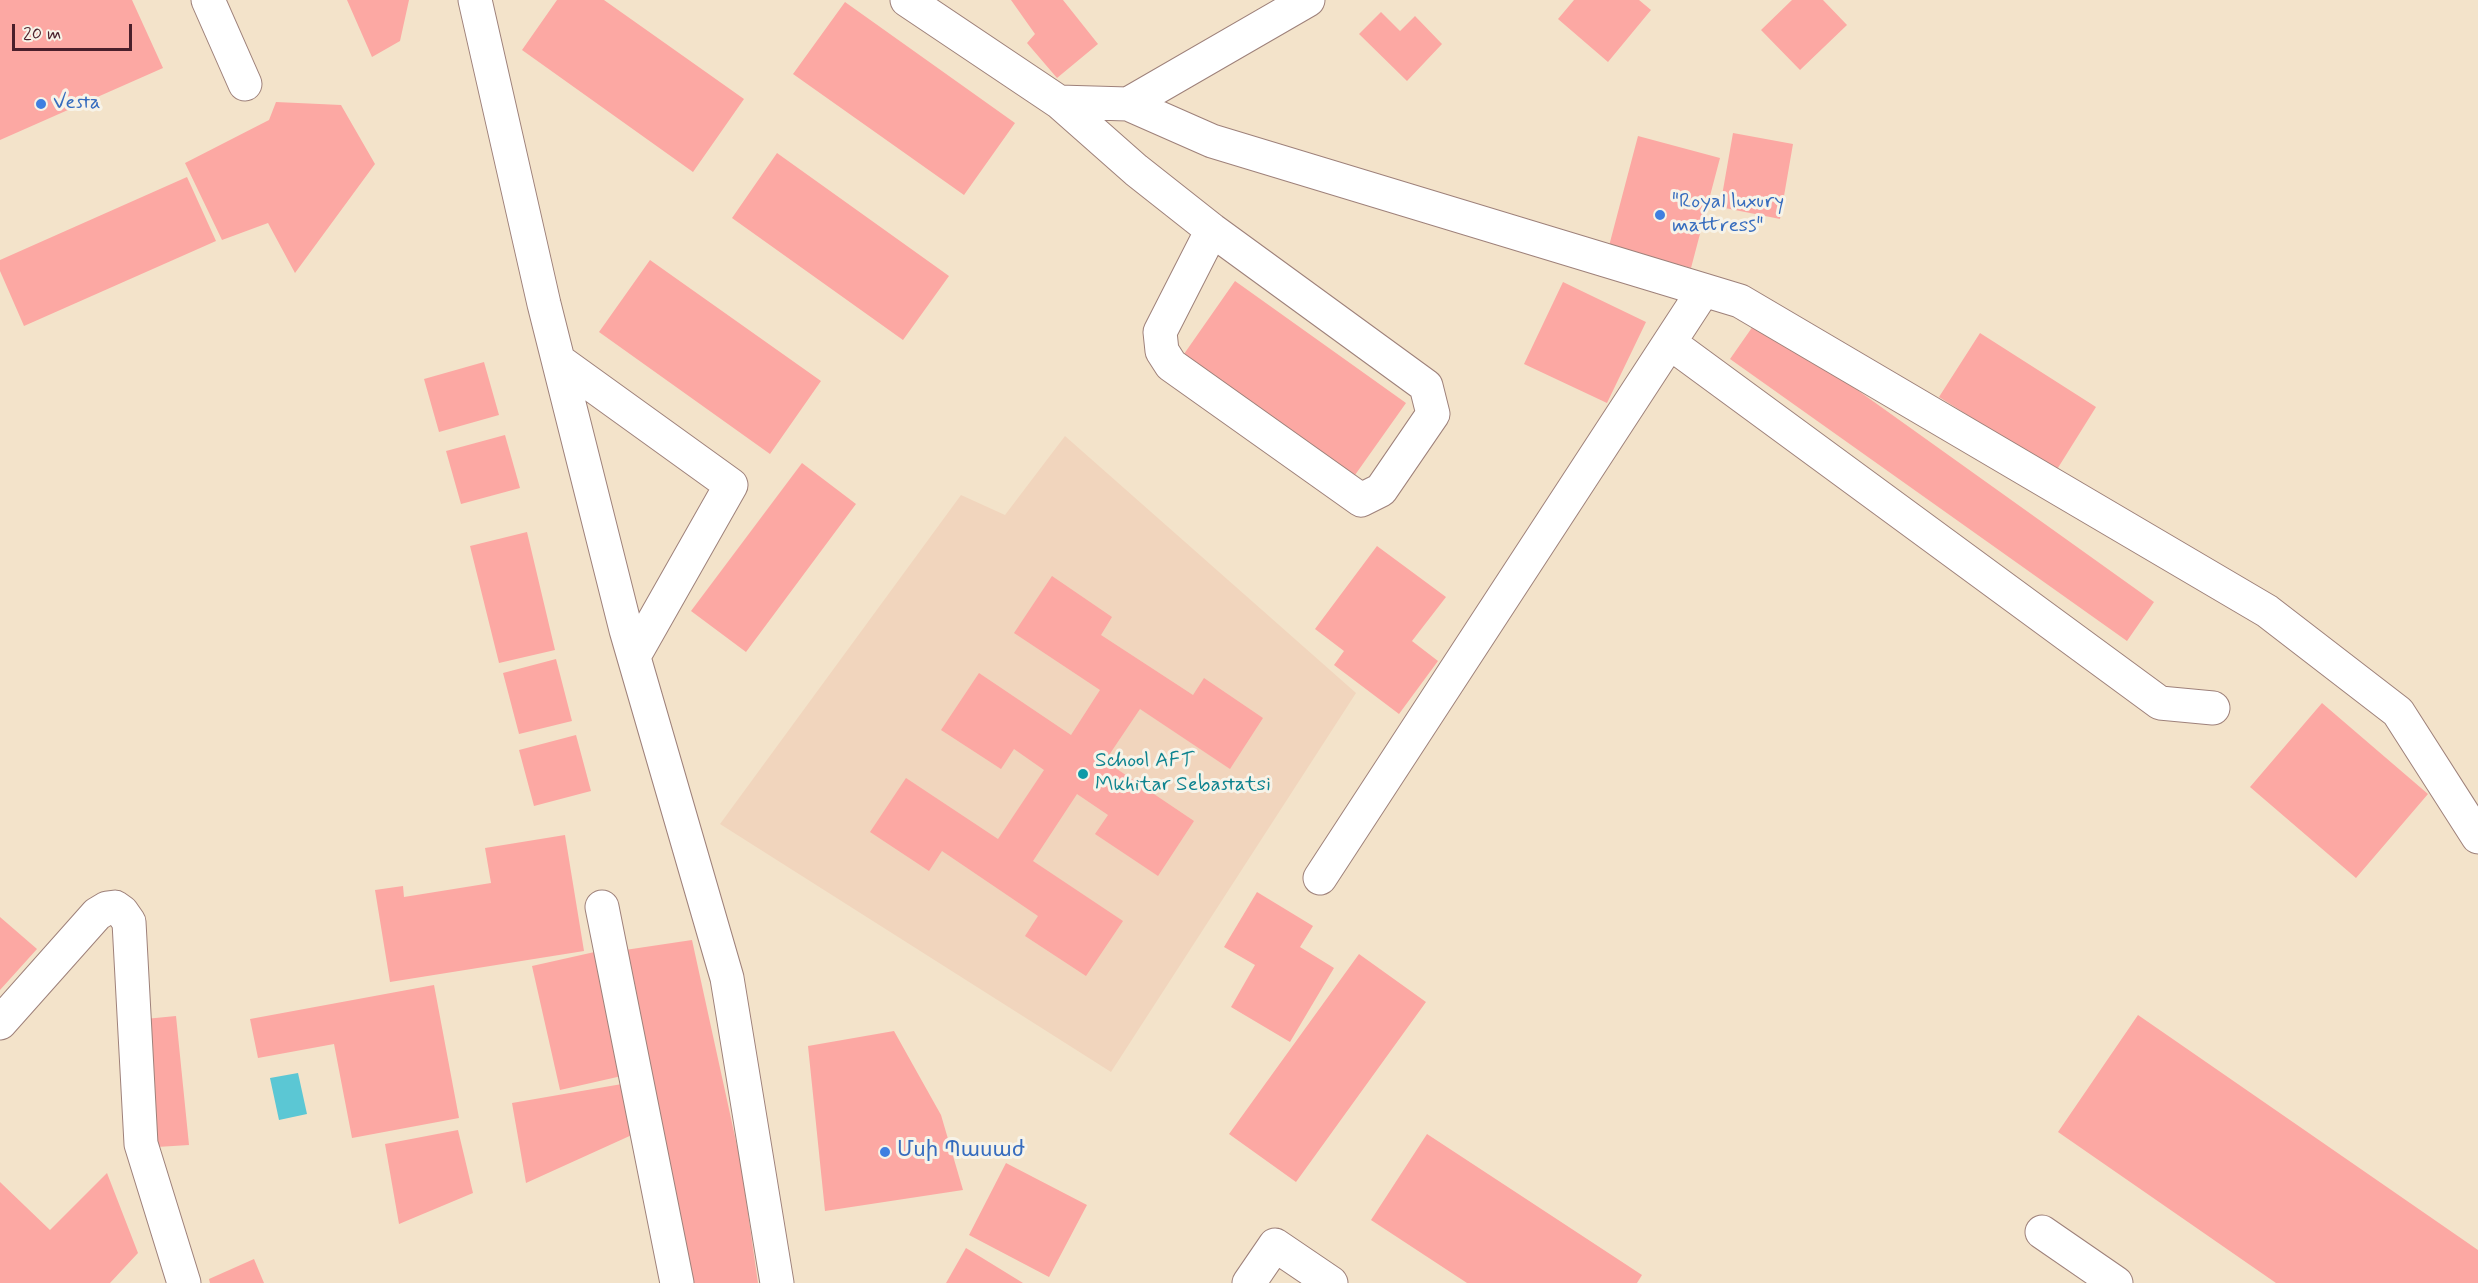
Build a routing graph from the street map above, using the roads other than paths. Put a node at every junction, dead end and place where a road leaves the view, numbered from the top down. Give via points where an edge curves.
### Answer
1 (208, 0) edge
2 (475, 0) edge
3 (908, 0) edge
4 (1308, 0) edge
5 (245, 84) dead end
6 (1059, 102) junction
7 (1128, 104) junction
8 (1212, 230) junction
9 (1703, 291) junction
10 (1670, 343) junction
11 (559, 362) junction
12 (634, 656) junction
13 (2213, 708) dead end
14 (2478, 837) edge
15 (1320, 878) dead end
16 (602, 907) dead end
17 (0, 1023) edge
18 (2042, 1232) dead end
19 (184, 1283) edge
20 (677, 1283) edge
21 (777, 1283) edge
22 (1249, 1283) edge
23 (1331, 1283) edge
24 (2116, 1283) edge

1 - 5 street
2 - 11 street
3 - 6 street
4 - 7 street
6 - 7 street
6 - 8 street
7 - 9 street via 1212,141
8 - 8 street via 1426,386 1433,414 1381,490 1361,500 1171,365 1162,351 1160,332
9 - 10 street
9 - 14 street via 1740,301 2267,611 2398,712
10 - 13 street via 2160,703
10 - 15 street
11 - 12 street
11 - 12 street via 730,485
12 - 21 street via 727,978
16 - 20 street
17 - 19 street via 97,914 116,907 122,912 129,922 141,1144
18 - 24 street
22 - 23 street via 1275,1245

